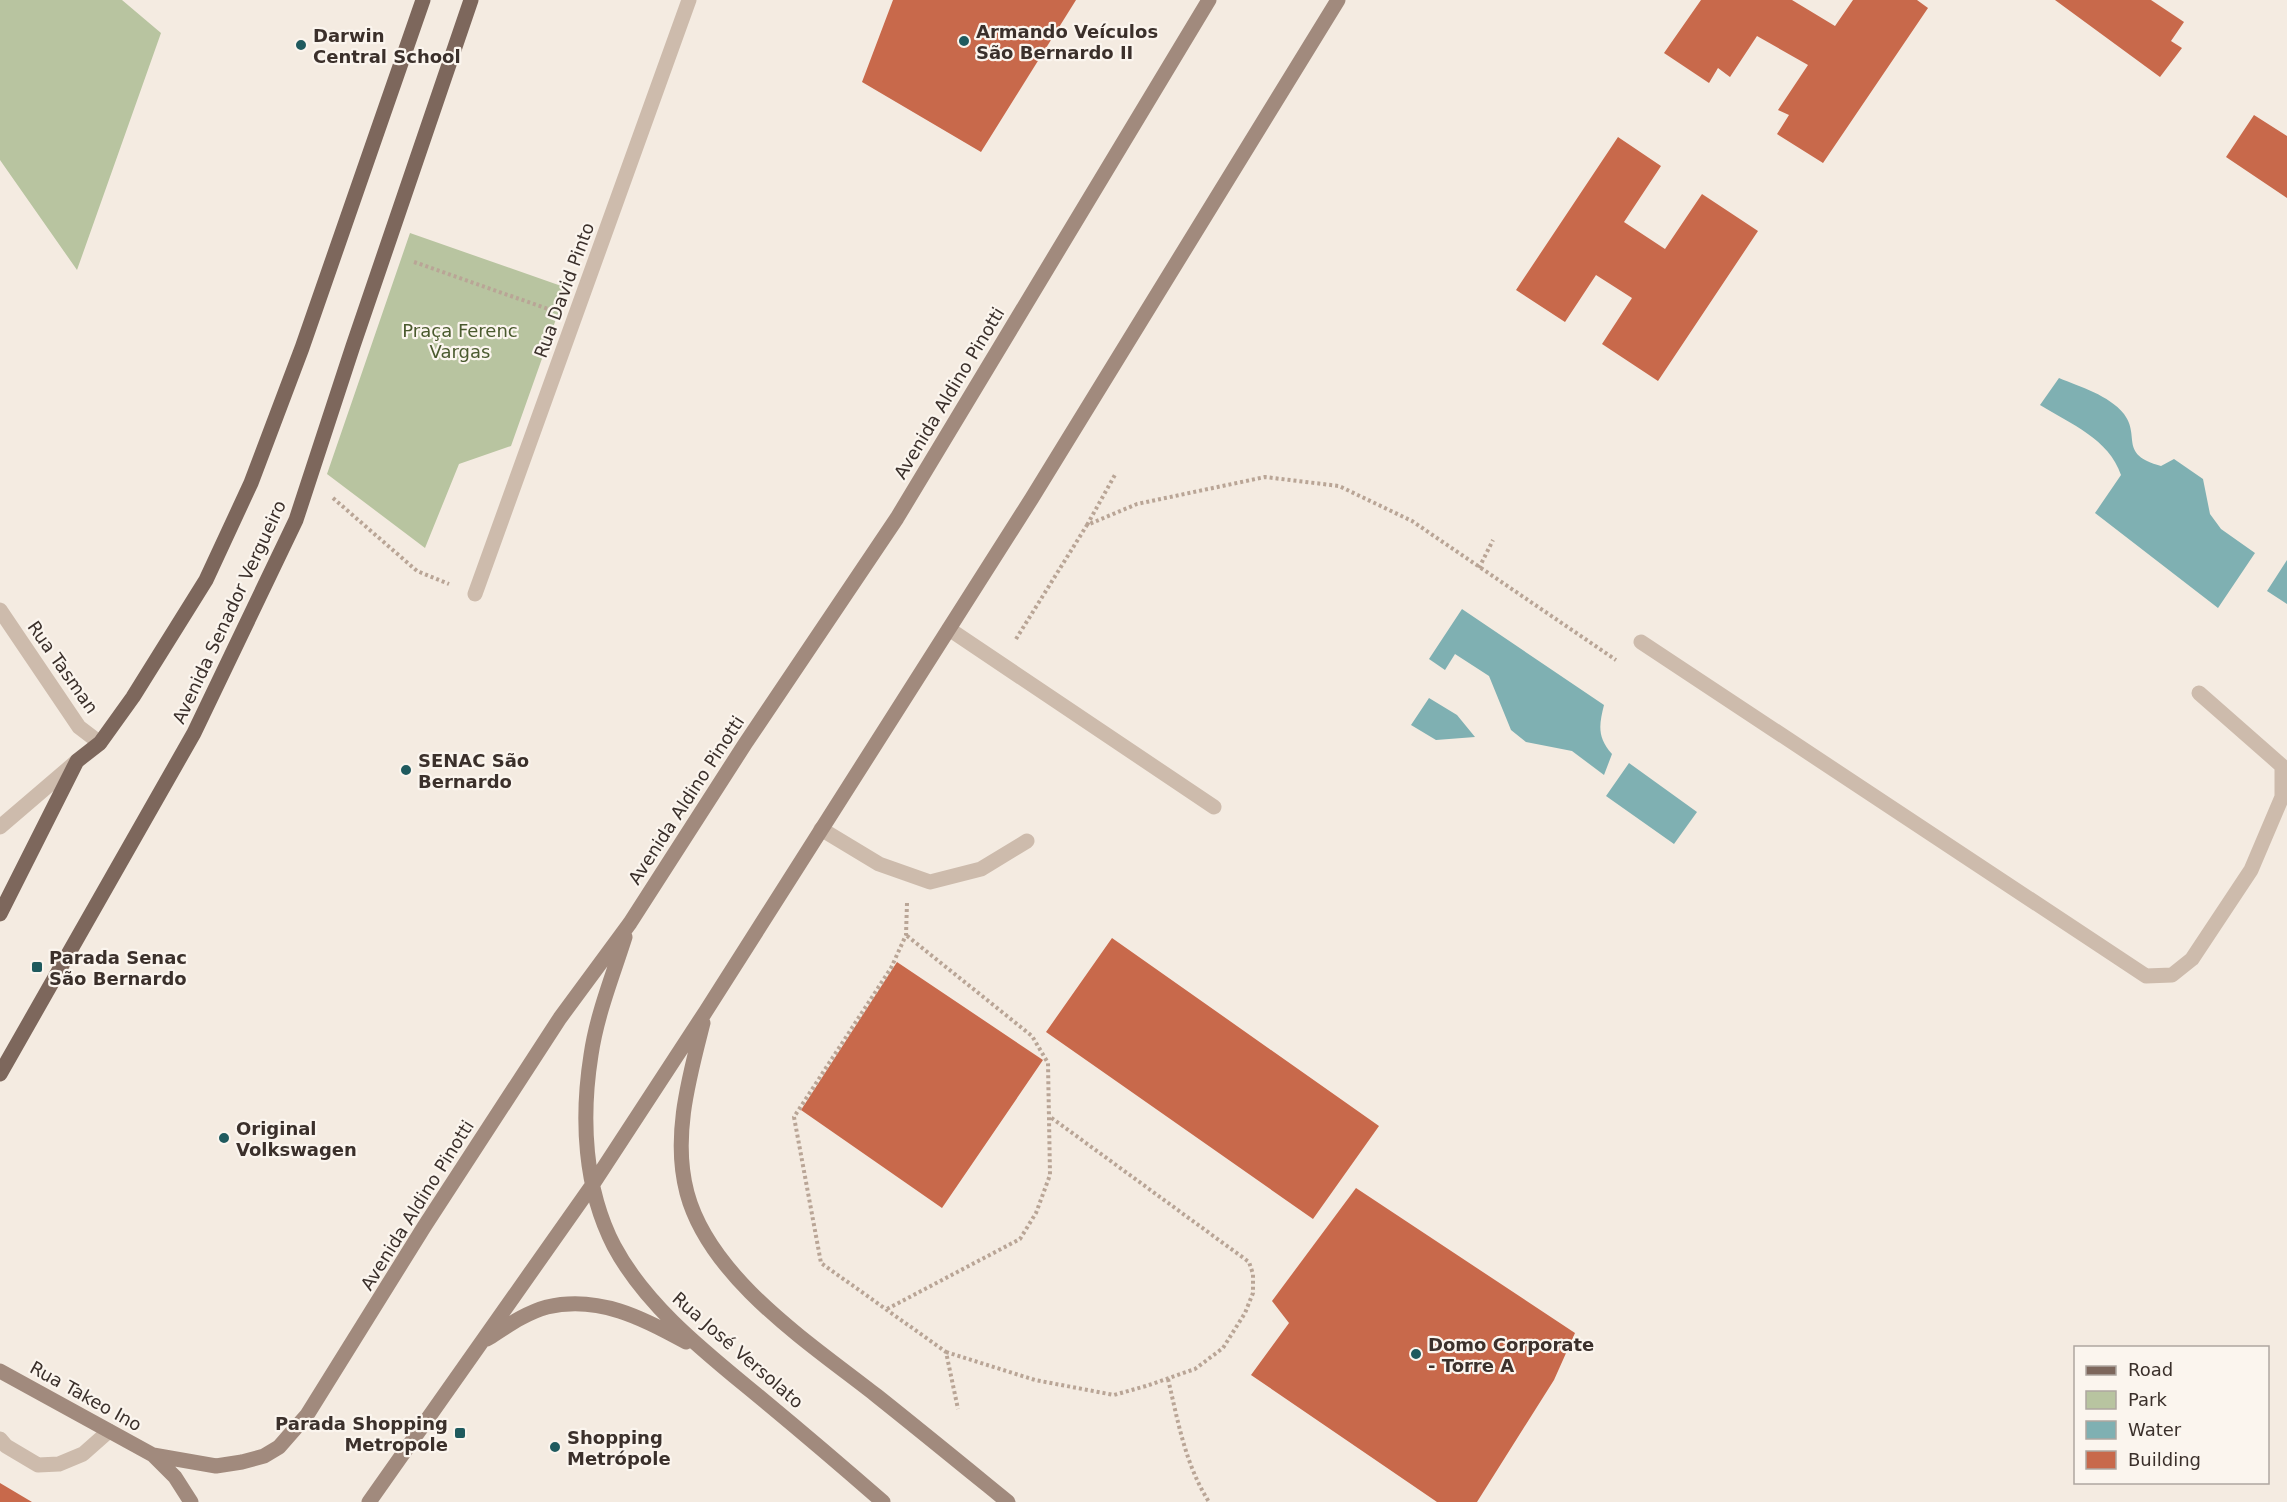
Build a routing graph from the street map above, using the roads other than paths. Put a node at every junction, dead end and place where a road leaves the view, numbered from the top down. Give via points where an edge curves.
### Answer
1 (423, 0) edge
2 (471, 0) edge
3 (689, 0) edge
4 (1209, 0) edge
5 (1338, 0) edge
6 (475, 594) dead end
7 (0, 610) edge
8 (949, 629) junction
9 (1641, 642) road end
10 (2199, 693) dead end
11 (100, 743) junction
12 (76, 760) junction
13 (1214, 807) dead end
14 (0, 827) edge
15 (821, 830) junction
16 (1027, 841) dead end
17 (0, 914) edge
18 (630, 922) junction
19 (706, 1011) junction
20 (0, 1074) edge
21 (593, 1184) junction
22 (481, 1343) junction
23 (705, 1352) junction
24 (1, 1376) edge
25 (110, 1431) junction
26 (0, 1439) edge
27 (153, 1455) junction
28 (191, 1502) edge
29 (369, 1502) edge
30 (883, 1502) edge
31 (1008, 1502) edge

1 - 11 main road, Avenida Senador Vergueiro via 251,483 206,580
2 - 20 main road, Avenida Senador Vergueiro via 296,520 194,733
3 - 6 street, Rua David Pinto
4 - 18 main road, Avenida Aldino Pinotti via 897,518
5 - 8 main road
7 - 11 street, Rua Tasman via 79,727
8 - 13 street
8 - 15 main road
9 - 10 street via 2146,976 2172,975 2192,959 2251,870 2282,797 2282,766
11 - 12 main road, Avenida Senador Vergueiro
12 - 14 street, Avenida Senador Vergueiro
12 - 17 main road, Avenida Senador Vergueiro
15 - 16 street via 879,864 930,882 981,869
15 - 19 main road
18 - 21 main road, Rua José Versolato via 591,1054 586,1135
18 - 27 main road, Avenida Aldino Pinotti via 560,1018 292,1435 264,1456 216,1466
19 - 21 main road
19 - 31 main road via 690,1073 682,1166 694,1213 709,1241 734,1275 782,1321
21 - 22 main road
21 - 23 main road, Rua José Versolato via 606,1227 628,1267 657,1306
22 - 23 main road via 546,1307 578,1304 596,1305 647,1320
22 - 29 main road
23 - 30 main road, Rua José Versolato
24 - 25 main road, Rua Takeo Ino
25 - 26 street via 82,1454 58,1464 38,1465
25 - 27 main road, Rua Takeo Ino
27 - 28 main road via 175,1477

